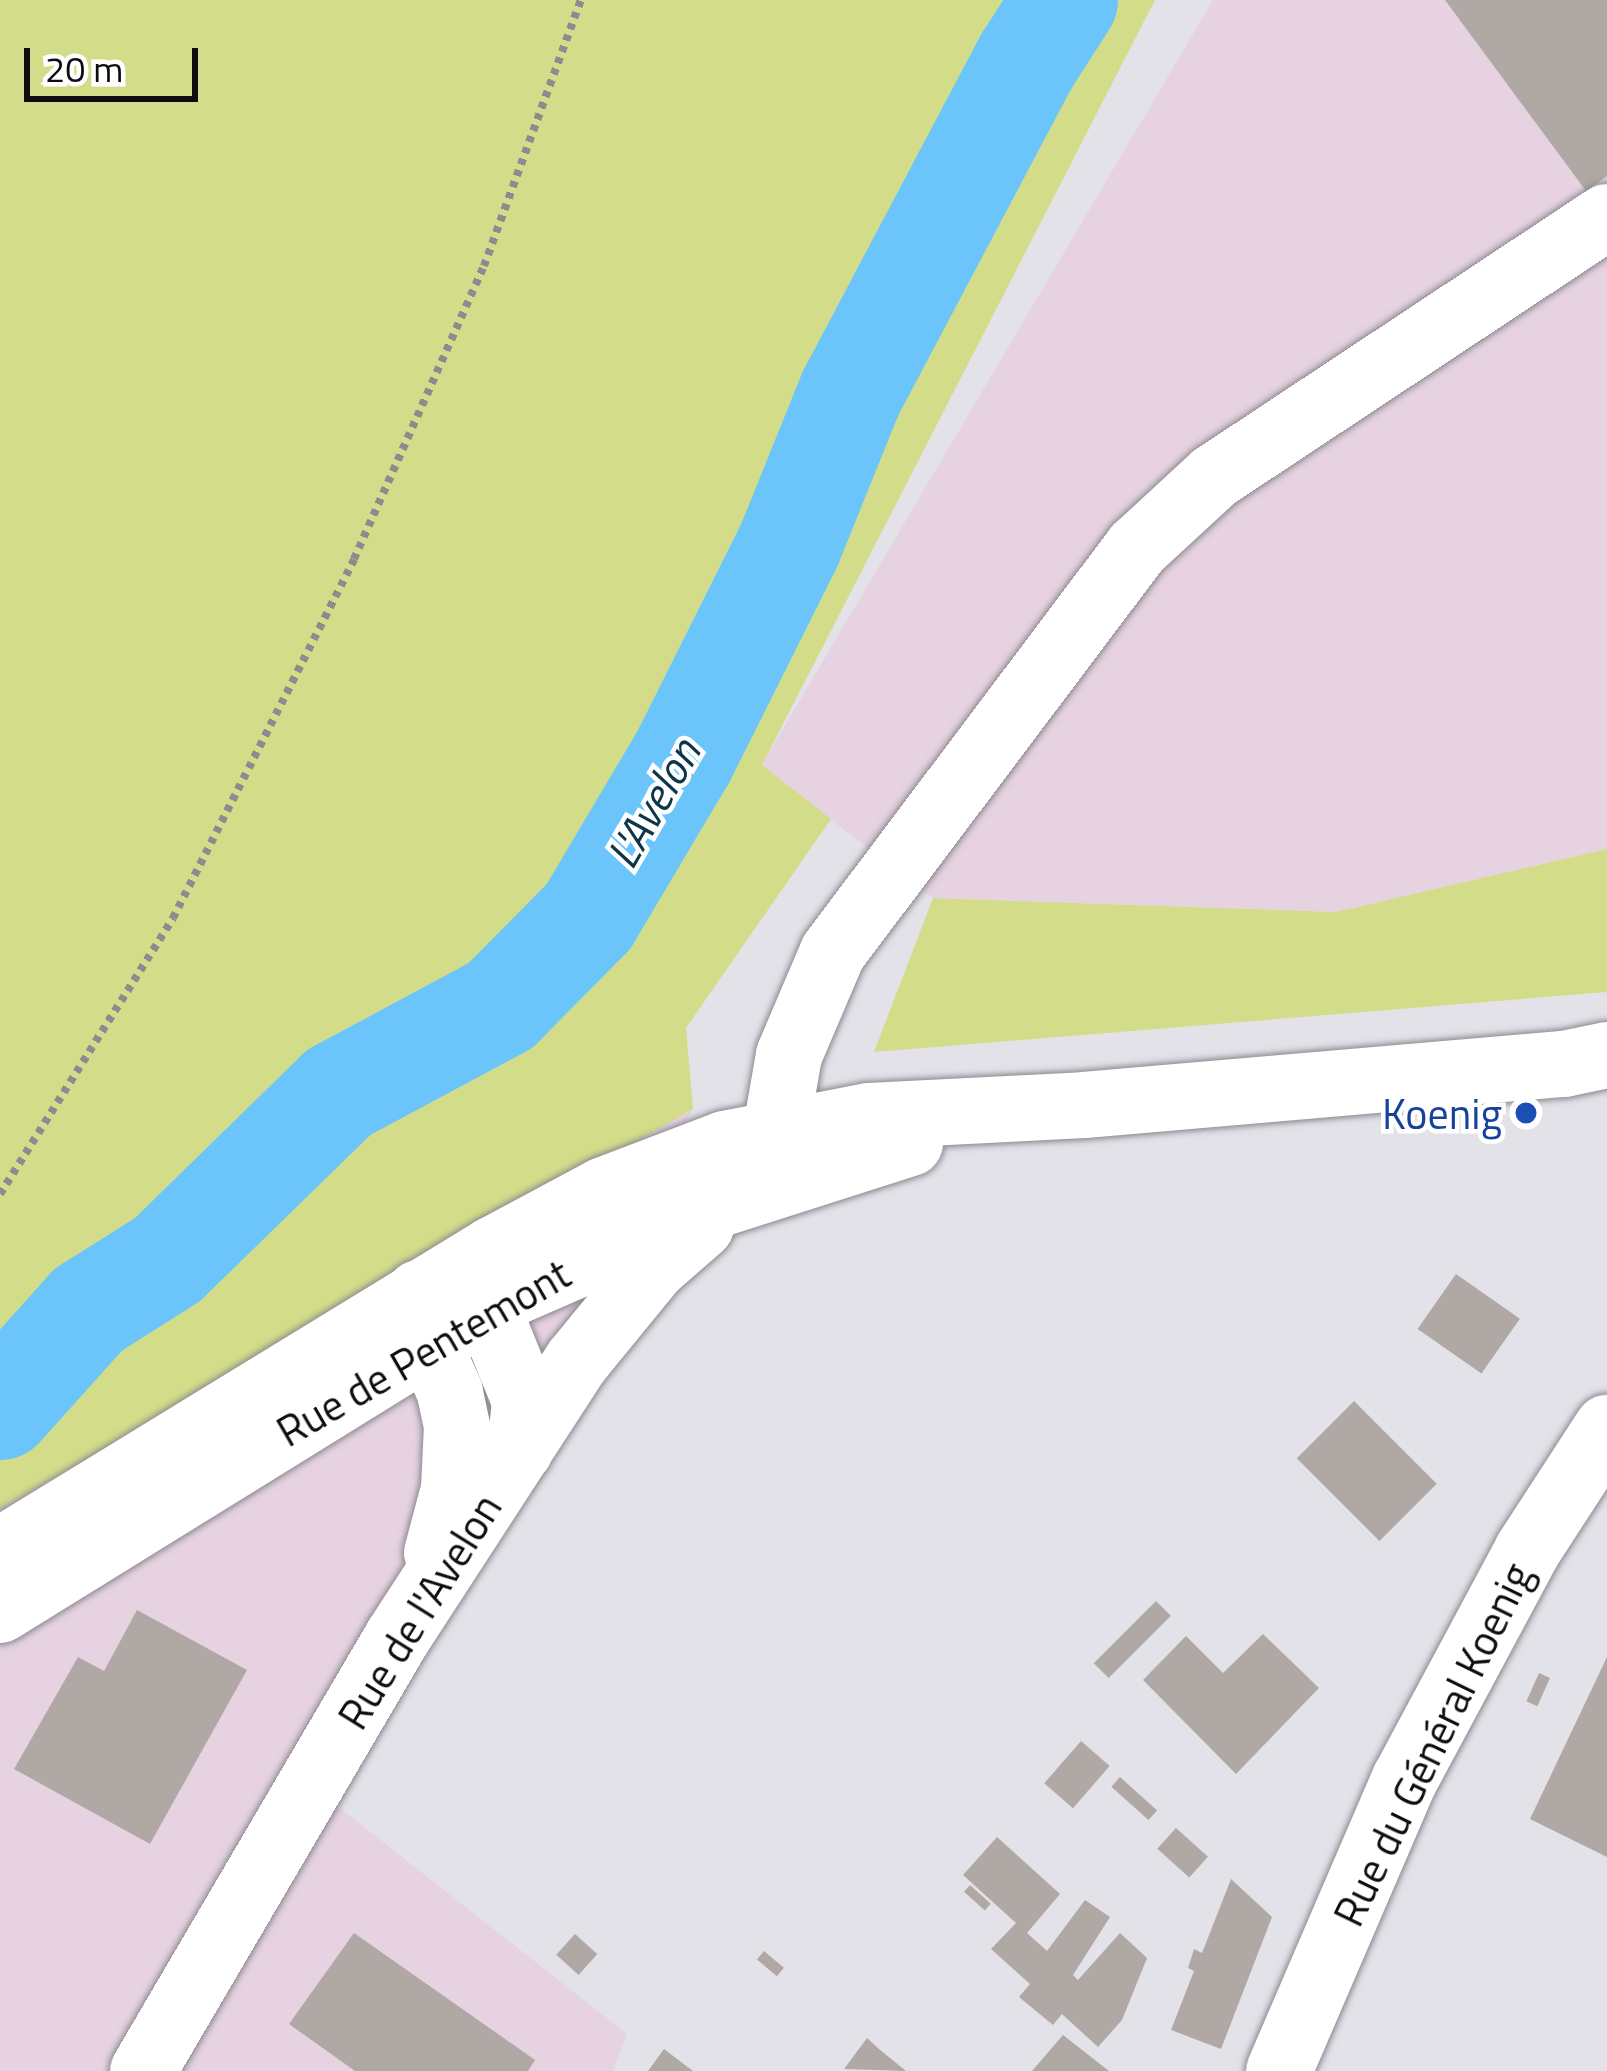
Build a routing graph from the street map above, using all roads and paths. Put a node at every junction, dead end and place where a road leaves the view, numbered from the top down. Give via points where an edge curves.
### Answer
1 (581, 0) edge
2 (1607, 217) edge
3 (1593, 1062) edge
4 (762, 1170) junction
5 (0, 1194) edge
6 (442, 1315) junction
7 (1607, 1428) edge
8 (520, 1450) junction
9 (0, 1550) edge
10 (0, 1610) edge
11 (398, 1638) junction
12 (143, 2071) edge
13 (1279, 2071) edge

1 - 5 path via 484,266 354,559 173,918
2 - 4 street via 1214,477 1136,548 833,952 801,1018
3 - 4 street, Rue de Pentemont via 1084,1105
4 - 6 street, Rue de Pentemont via 686,1156 604,1190
4 - 8 street, Rue de l'Avelon via 633,1290
6 - 8 street via 520,1378
6 - 9 street, Rue de Pentemont
6 - 10 street, Rue de Pentemont
6 - 11 street via 457,1468 443,1535
7 - 13 street, Rue du Général Koenig via 1527,1551 1405,1779
8 - 11 street, Rue de l'Avelon
11 - 12 street, Rue de l'Avelon

